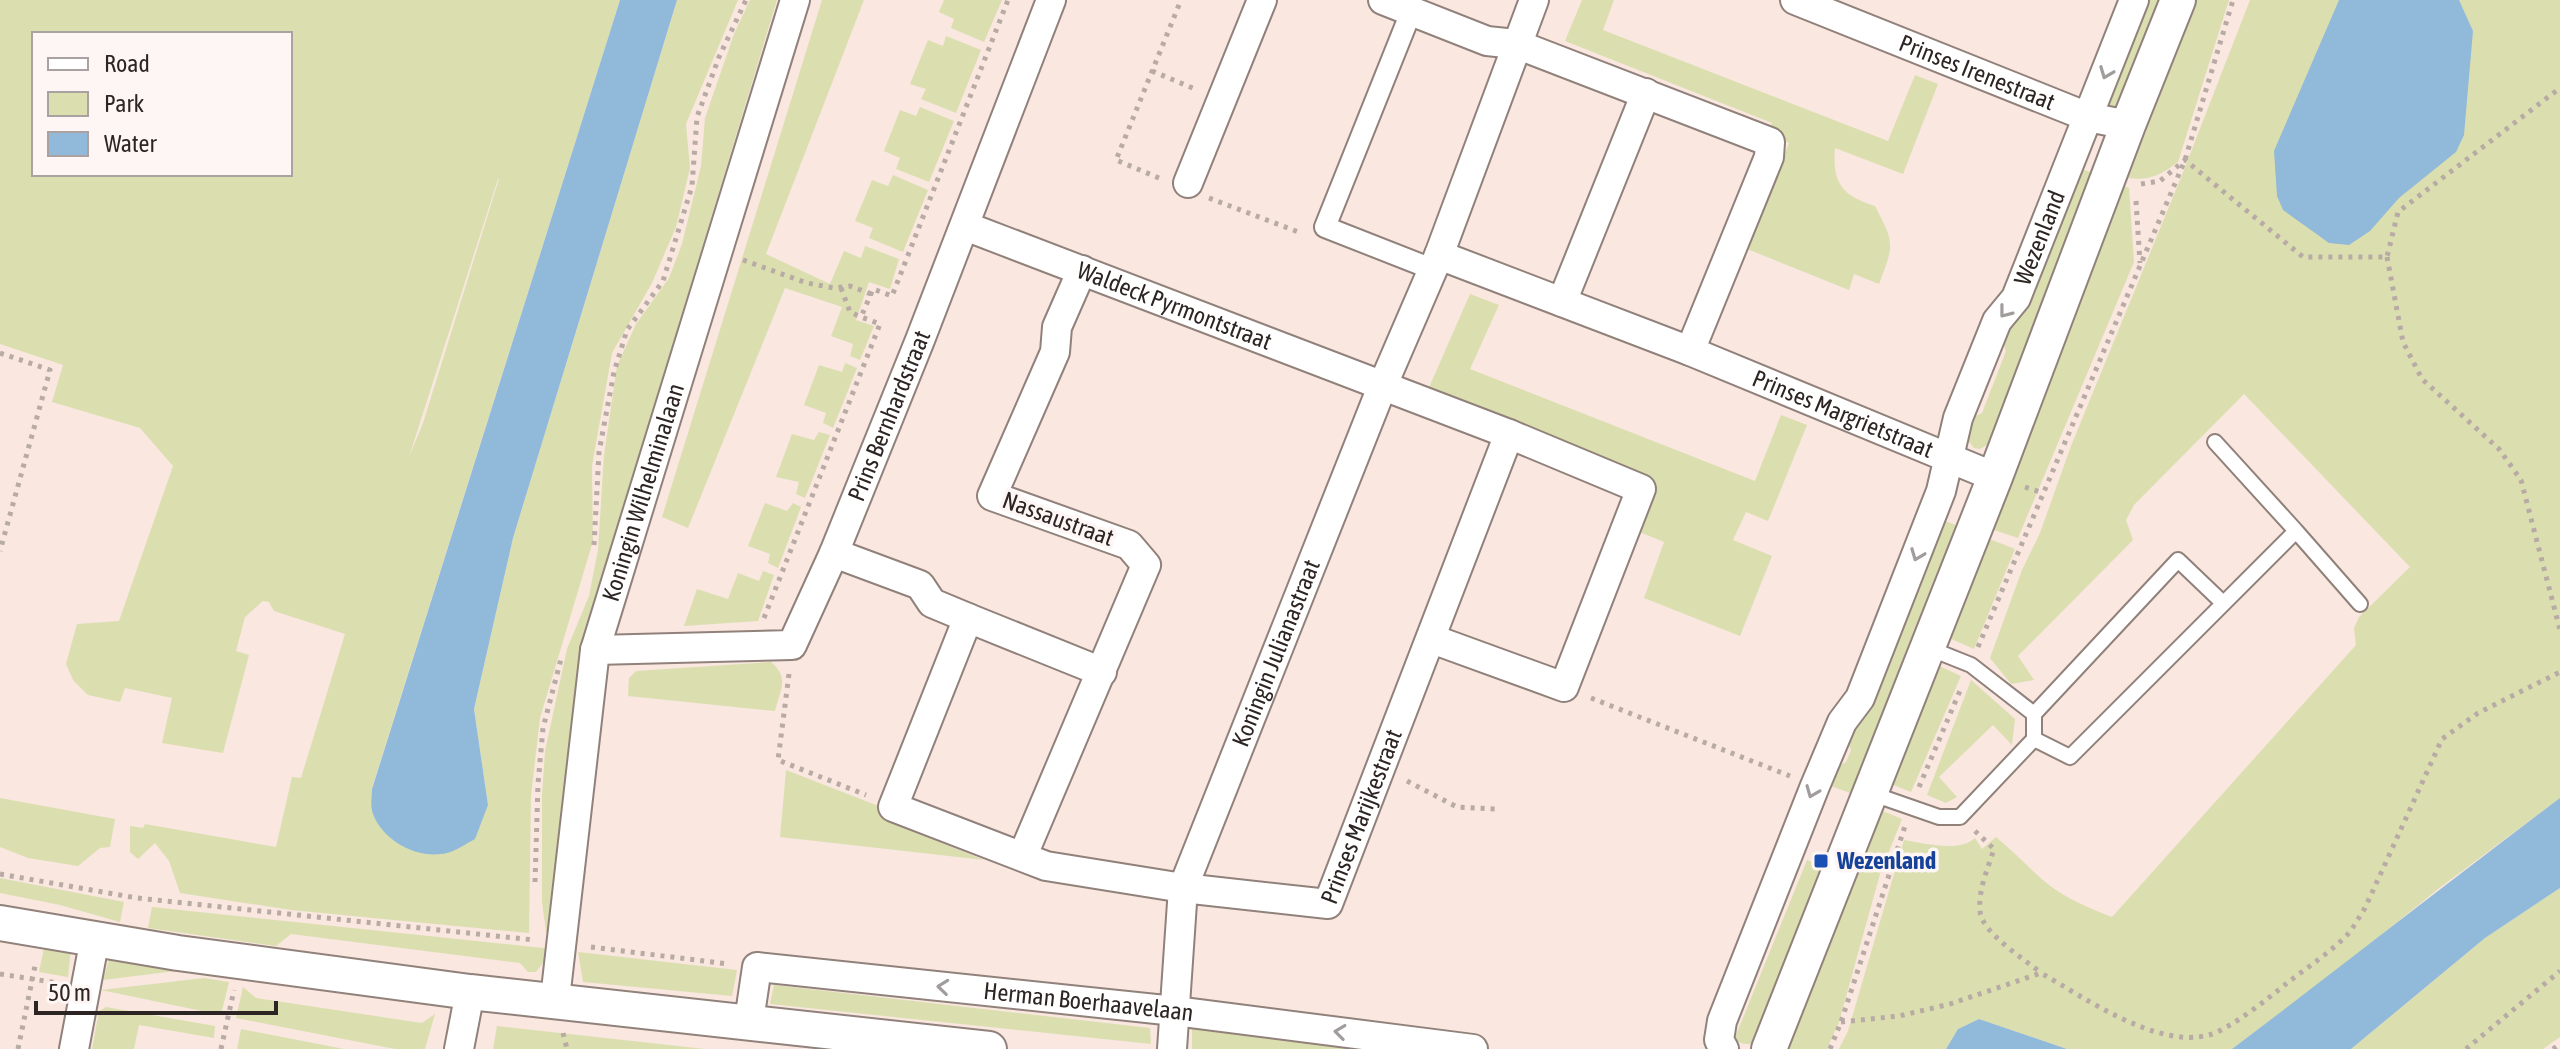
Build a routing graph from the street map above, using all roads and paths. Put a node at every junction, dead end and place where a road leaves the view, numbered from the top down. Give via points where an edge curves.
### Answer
1 (746, 0) edge
2 (795, 0) edge
3 (1008, 0) edge
4 (1051, 0) edge
5 (1262, 0) edge
6 (1383, 0) edge
7 (1534, 0) edge
8 (1795, 0) edge
9 (2134, 0) edge
10 (2178, 0) edge
11 (2233, 0) edge
12 (1831, 7) edge
13 (1411, 12) junction
14 (1516, 44) junction
15 (1152, 71) dead end
16 (2560, 88) edge
17 (1646, 93) junction
18 (1221, 100) junction
19 (2088, 117) junction
20 (2128, 125) junction
21 (2185, 160) junction
22 (1188, 183) dead end
23 (2135, 186) dead end
24 (2136, 199) dead end
25 (965, 226) junction
26 (717, 252) junction
27 (2387, 257) junction
28 (1436, 262) junction
29 (2141, 268) junction
30 (1082, 270) junction
31 (841, 288) junction
32 (871, 294) junction
33 (1562, 302) junction
34 (861, 317) junction
35 (1690, 351) junction
36 (0, 353) edge
37 (1382, 387) junction
38 (1509, 434) junction
39 (2215, 442) dead end
40 (1949, 457) junction
41 (1995, 477) junction
42 (2296, 531) junction
43 (0, 551) edge
44 (834, 553) junction
45 (593, 555) dead end
46 (2223, 603) junction
47 (2360, 604) dead end
48 (968, 618) junction
49 (2560, 630) edge
50 (1432, 639) junction
51 (754, 645) junction
52 (792, 645) junction
53 (1926, 647) junction
54 (595, 650) junction
55 (563, 654) dead end
56 (1971, 665) junction
57 (1102, 672) junction
58 (2560, 672) edge
59 (1564, 687) junction
60 (2034, 714) junction
61 (2034, 739) junction
62 (1381, 768) junction
63 (1815, 786) junction
64 (1870, 793) junction
65 (893, 807) junction
66 (1911, 807) junction
67 (1496, 809) dead end
68 (1960, 817) junction
69 (1023, 855) junction
70 (0, 874) edge
71 (535, 887) dead end
72 (1183, 888) junction
73 (0, 923) edge
74 (44, 929) junction
75 (95, 938) junction
76 (561, 943) junction
77 (241, 962) junction
78 (757, 967) junction
79 (2560, 971) edge
80 (2041, 973) junction
81 (470, 992) junction
82 (555, 999) junction
83 (1175, 1011) junction
84 (749, 1021) junction
85 (1841, 1022) junction
86 (2560, 1044) edge
87 (18, 1049) edge
88 (74, 1049) edge
89 (221, 1049) edge
90 (459, 1049) edge
91 (989, 1049) edge
92 (1172, 1049) edge
93 (1473, 1049) edge
94 (1724, 1049) edge
95 (1769, 1049) edge
96 (1830, 1049) edge
97 (2466, 1049) edge
98 (2553, 1049) edge

1 - 45 path via 697,117 692,186 663,281 627,330 614,372 599,452
2 - 26 street, Koningin Wilhelminalaan
3 - 32 path via 892,296 873,289
4 - 25 street, Prins Bernhardstraat
5 - 18 street
6 - 13 street
7 - 14 street, Koningin Julianastraat
8 - 12 street, Prinses Irenestraat
9 -> 19 street, Wezenland
10 - 20 street, Wezenland
11 - 21 path
12 - 19 street, Prinses Irenestraat
13 - 14 street via 1487,41
13 - 28 street via 1325,227
14 - 17 street
14 - 28 street, Koningin Julianastraat
15 - 18 path
16 - 27 path via 2398,212
17 - 33 street
17 - 35 street via 1770,142 1769,157
18 - 22 street
19 - 20 street, Prinses Irenestraat
19 -> 40 street, Wezenland via 2016,298 1997,321 1958,418
20 - 41 street, Wezenland
21 - 23 path via 2160,181
21 - 27 path via 2303,257
21 - 29 path
24 - 29 path
25 - 30 street, Waldeck Pyrmontstraat
25 - 44 street, Prins Bernhardstraat
26 - 31 path via 795,280
26 - 54 street, Koningin Wilhelminalaan
27 - 49 path via 2403,342 2422,379 2499,449 2521,480
28 - 33 street, Prinses Margrietstraat
28 - 37 street, Koningin Julianastraat
29 - 56 path
30 - 37 street, Waldeck Pyrmontstraat
30 - 57 street, Nassaustraat via 1057,327 1055,352 992,496 1129,545 1146,565
31 - 32 path
31 - 34 path via 850,312
32 - 34 path
33 - 35 street, Prinses Margrietstraat
34 - 51 path via 880,324
35 - 40 street, Prinses Margrietstraat
36 - 43 path via 50,370
37 - 38 street
37 - 72 street, Koningin Julianastraat
38 - 50 street, Prinses Marijkestraat
38 - 59 street via 1641,489
39 - 42 lane
40 - 41 street, Prinses Margrietstraat
40 -> 63 street, Wezenland via 1937,502 1860,698 1842,722
41 - 53 street, Wezenland
42 - 46 lane
42 - 47 lane
44 - 48 street via 920,585 932,603
44 - 52 street, Prins Bernhardstraat
46 - 60 lane via 2178,560
46 - 61 lane via 2070,757
48 - 57 street
48 - 65 street
50 - 59 street
50 - 62 street, Prinses Marijkestraat
51 - 52 street
51 - 54 street
52 - 65 path via 778,760
53 - 56 lane
53 - 64 street, Wezenland
54 - 76 street, Koningin Wilhelminalaan
55 - 71 path via 543,728
56 - 60 lane
56 - 66 path
57 - 69 street, Nassaustraat
58 - 80 path via 2478,713 2442,739 2365,908 2348,934 2261,1003 2212,1034 2171,1037 2146,1029
59 - 63 path
60 - 61 lane
61 - 68 lane
62 - 67 path via 1457,807
62 - 72 street, Prinses Marijkestraat via 1328,904
63 -> 94 street, Wezenland via 1722,1021 1719,1040
64 - 66 lane
64 - 95 street, Wezenland
65 - 69 street
66 - 68 lane via 1939,817
66 - 85 path
68 - 80 path via 1994,849 1979,912 1985,925
69 - 72 street via 1046,866
70 - 76 path via 137,898
72 - 83 street, Koningin Julianastraat
73 - 74 street
74 - 75 street
74 - 87 path
75 - 77 street
75 - 88 street
76 - 78 path
76 - 82 street, Koningin Wilhelminalaan
77 - 81 street
77 - 89 path
83 -> 78 street, Herman Boerhaavelaan
78 - 84 street
79 - 97 path
80 - 85 path via 1950,1004
81 - 82 street
81 - 90 street
82 - 84 street
83 - 92 street, Koningin Julianastraat
93 -> 83 street, Herman Boerhaavelaan
84 - 91 street
85 - 96 path
86 - 98 path

